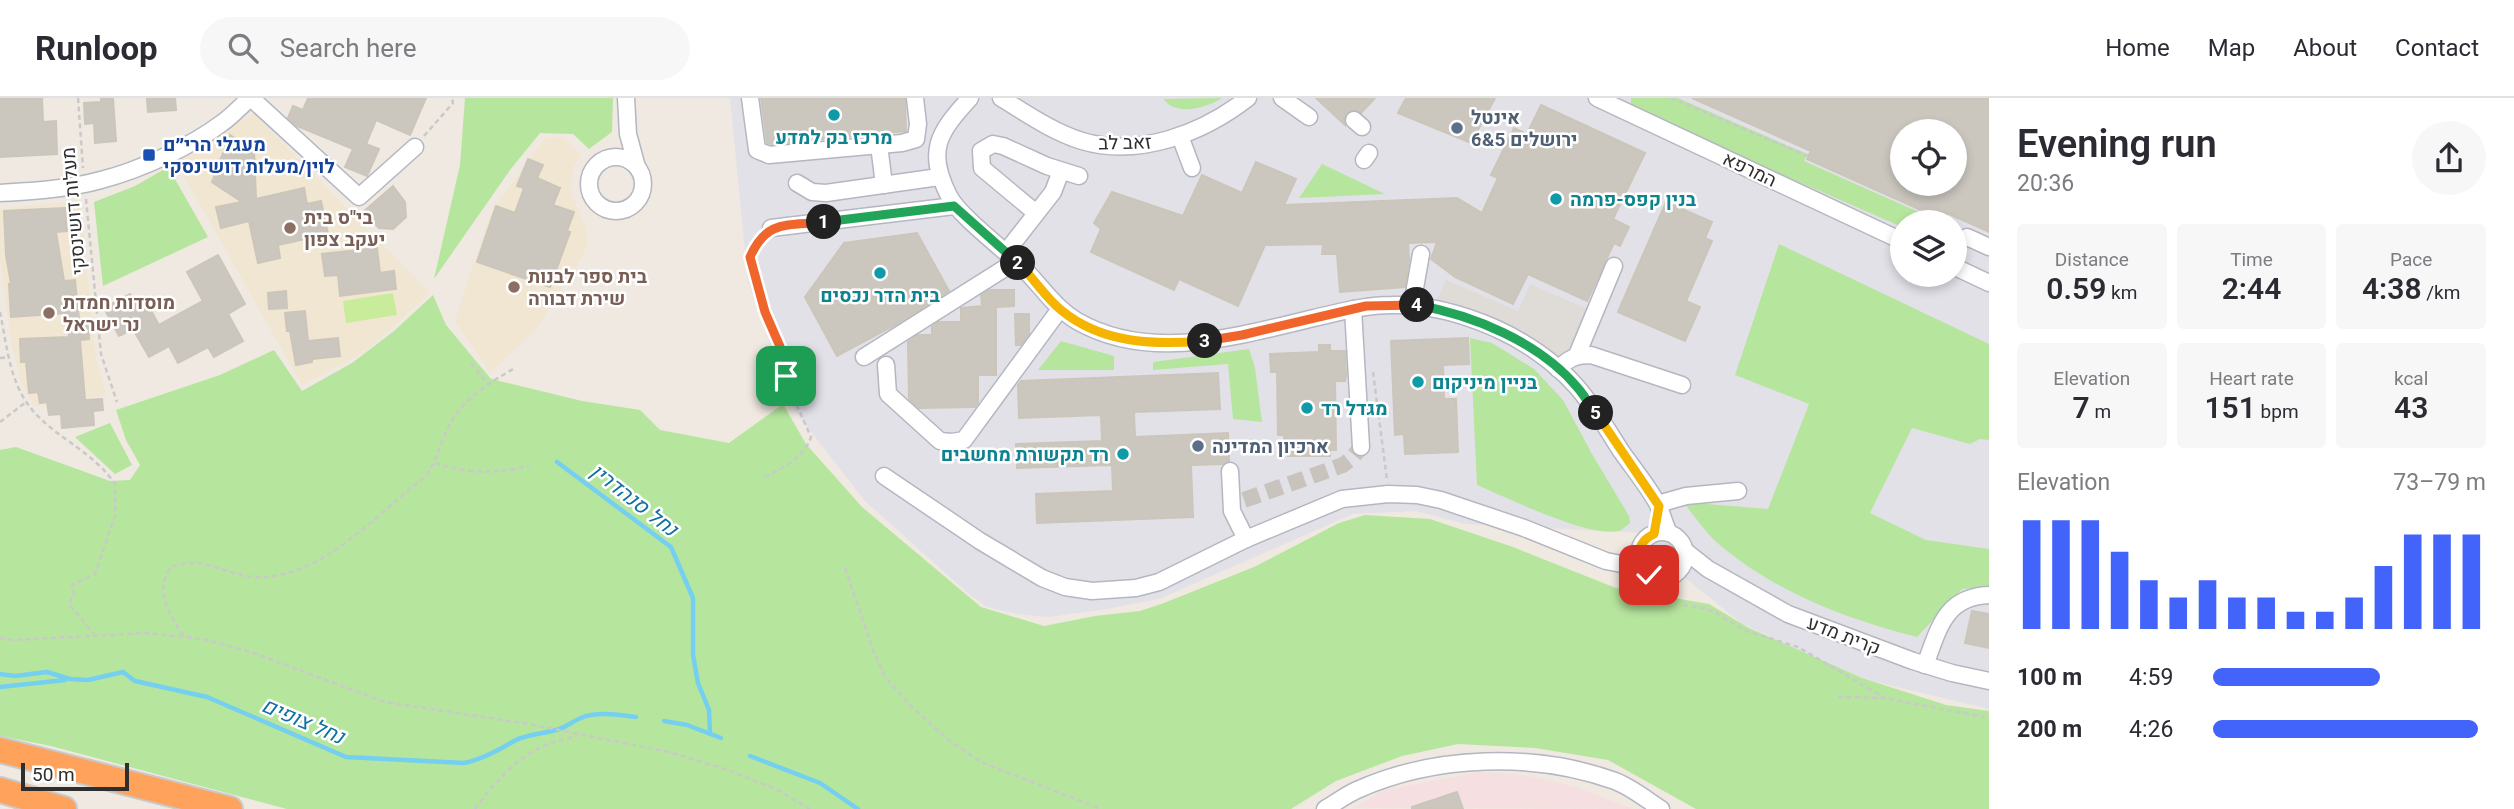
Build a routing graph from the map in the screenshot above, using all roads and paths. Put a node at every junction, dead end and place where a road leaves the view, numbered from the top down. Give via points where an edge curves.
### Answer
1 (78, 98) edge
2 (251, 98) edge
3 (452, 98) edge
4 (626, 98) edge
5 (750, 98) edge
6 (915, 98) edge
7 (970, 98) edge
8 (1001, 98) edge
9 (1248, 98) edge
10 (1282, 98) edge
11 (1671, 98) edge
12 (1607, 100) edge
13 (1309, 117) dead end
14 (628, 134) junction
15 (1180, 136) junction
16 (880, 145) junction
17 (415, 147) joint
18 (1808, 156) dead end
19 (614, 157) junction
20 (637, 167) junction
21 (1192, 168) dead end
22 (1061, 171) junction
23 (1079, 176) dead end
24 (939, 177) junction
25 (797, 183) dead end
26 (84, 184) junction
27 (884, 184) junction
28 (0, 194) edge
29 (954, 206) junction
30 (1036, 213) junction
31 (771, 228) joint
32 (1890, 235) edge
33 (1967, 237) dead end
34 (1989, 247) edge
35 (1421, 254) dead end
36 (1011, 256) junction
37 (1614, 266) dead end
38 (1967, 273) edge
39 (1989, 283) edge
40 (1412, 305) junction
41 (1060, 309) junction
42 (1353, 309) junction
43 (0, 312) edge
44 (1577, 355) junction
45 (10, 357) junction
46 (864, 357) dead end
47 (0, 358) edge
48 (471, 363) dead end
49 (886, 365) dead end
50 (1372, 366) dead end
51 (515, 368) dead end
52 (1558, 369) junction
53 (488, 384) junction
54 (1682, 385) dead end
55 (26, 402) junction
56 (117, 402) dead end
57 (0, 422) edge
58 (1361, 447) dead end
59 (435, 463) junction
60 (529, 466) dead end
61 (1230, 471) dead end
62 (1387, 471) dead end
63 (884, 476) dead end
64 (765, 477) dead end
65 (1738, 491) dead end
66 (1658, 506) junction
67 (1661, 533) junction
68 (1246, 539) junction
69 (1685, 550) junction
70 (1641, 560) junction
71 (845, 568) dead end
72 (1681, 568) junction
73 (1708, 569) junction
74 (1989, 595) edge
75 (1683, 605) dead end
76 (96, 636) junction
77 (184, 637) junction
78 (0, 638) edge
79 (1925, 665) junction
80 (1989, 681) edge
81 (1838, 697) dead end
82 (1885, 698) junction
83 (1989, 718) edge
84 (580, 735) junction
85 (1, 751) edge
86 (0, 790) edge
87 (1357, 790) junction
88 (64, 809) edge
89 (230, 809) edge
90 (475, 809) edge
91 (810, 809) edge
92 (1101, 809) edge
93 (1325, 809) edge
94 (1350, 809) edge
95 (1661, 809) edge

1 - 26 path, מעלות דושינסקי
2 - 17 street via 359,197
2 - 26 street via 193,141 132,170
3 - 17 path via 453,103
4 - 14 street
5 - 16 street via 757,150 769,155
6 - 16 street via 916,139
7 - 24 street via 945,127 936,158
8 - 15 street, זאב לב via 1083,141 1129,145
9 - 15 street, זאב לב via 1226,115
10 - 13 street
11 - 18 path
12 - 32 street, המרפא
14 - 19 street
14 - 20 street
15 - 21 street
16 - 27 street
19 - 20 street
19 - 20 street via 597,164 589,180 593,198 607,209 625,210 639,199 643,183
22 - 23 street
22 - 30 street via 1053,192
22 - 30 street via 1003,146 993,144 981,151 982,168
24 - 27 street
24 - 29 street
25 - 27 street via 812,192 826,193
26 - 28 street
26 - 56 path, מעלות דושינסקי via 101,354
29 - 31 street
29 - 36 street
30 - 36 street
31 - 64 path via 750,257 765,312 785,358 790,390 811,437 790,464
33 - 34 street
35 - 40 street
36 - 41 street
36 - 46 street
37 - 44 street
38 - 39 street
40 - 42 street
40 - 52 street via 1494,328 1523,342
41 - 42 street via 1101,332 1153,344 1242,335
41 - 49 street via 964,440 940,441 888,394
42 - 58 street
43 - 45 path
44 - 52 street
44 - 54 street via 1591,355
45 - 47 path
45 - 55 path
48 - 53 path
50 - 62 path
51 - 53 path
52 - 66 street via 1576,386
53 - 59 path via 461,407
55 - 57 path
55 - 76 path via 114,484 115,516 95,574 72,585 69,604
59 - 60 path via 497,473
59 - 77 path via 426,476 335,551 299,569 256,578 187,562 170,568 163,582 164,599
61 - 68 street via 1238,502 1232,511
63 - 68 street via 1042,578 1091,592 1159,582
65 - 66 street via 1686,496
66 - 67 street
67 - 69 street via 1678,538
67 - 70 street via 1644,540
68 - 70 street via 1342,499 1398,494 1441,500 1612,562
69 - 72 street
69 - 73 street, קרית מדע
70 - 72 street via 1653,576 1663,578
71 - 92 path via 886,678 912,707 981,762
72 - 73 street, קרית מדע
73 - 79 street, קרית מדע via 1788,614
74 - 79 street via 1961,601 1950,610
75 - 82 path via 1715,612 1743,630 1798,647
76 - 77 path via 147,633
76 - 78 path
77 - 84 path via 251,652 386,702
79 - 80 street, קרית מדע
81 - 82 path
82 - 83 path
84 - 90 path via 545,745 514,764
84 - 91 path via 669,751 725,769 776,789
85 - 89 highway
86 - 88 highway
87 - 93 street
87 - 94 street
87 - 95 street via 1414,771 1455,764 1526,762 1618,782

